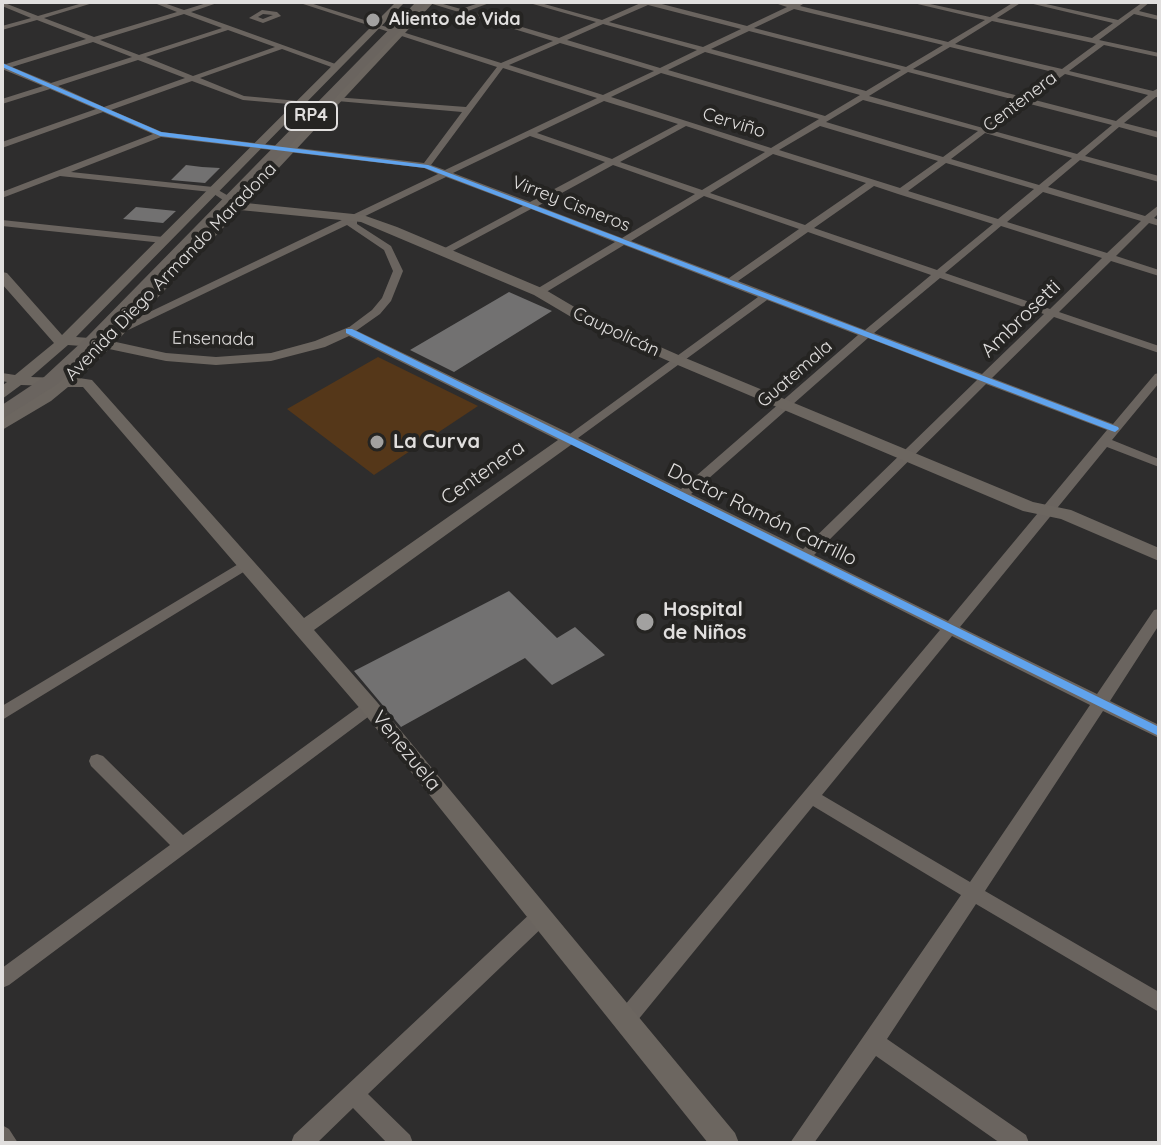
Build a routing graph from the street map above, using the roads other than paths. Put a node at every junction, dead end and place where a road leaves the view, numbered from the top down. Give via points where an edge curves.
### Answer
1 (93, 2) edge
2 (155, 2) edge
3 (217, 2) edge
4 (401, 2) edge
5 (410, 2) edge
6 (430, 2) edge
7 (489, 2) edge
8 (529, 2) edge
9 (647, 2) edge
10 (775, 2) edge
11 (803, 2) edge
12 (912, 2) edge
13 (1019, 2) edge
14 (1028, 2) edge
15 (1146, 2) edge
16 (303, 3) edge
17 (2, 4) edge
18 (420, 6) edge
19 (793, 6) junction
20 (463, 11) junction
21 (184, 12) junction
22 (1133, 12) junction
23 (275, 13) dead end
24 (38, 18) junction
25 (1159, 18) edge
26 (990, 19) junction
27 (602, 22) junction
28 (1117, 22) junction
29 (2, 28) edge
30 (228, 28) junction
31 (391, 29) junction
32 (749, 29) junction
33 (95, 40) junction
34 (560, 40) junction
35 (1098, 42) junction
36 (952, 43) junction
37 (282, 47) junction
38 (704, 50) junction
39 (1159, 55) edge
40 (140, 58) junction
41 (369, 65) joint
42 (337, 66) junction
43 (501, 66) junction
44 (3, 67) edge
45 (662, 70) junction
46 (909, 70) junction
47 (1063, 71) junction
48 (192, 78) junction
49 (51, 86) junction
50 (1157, 93) edge
51 (865, 95) junction
52 (603, 99) junction
53 (1025, 100) junction
54 (2, 102) edge
55 (330, 103) junction
56 (304, 104) junction
57 (103, 109) junction
58 (467, 110) junction
59 (822, 121) junction
60 (684, 124) junction
61 (1117, 124) junction
62 (983, 130) junction
63 (160, 134) junction
64 (531, 134) junction
65 (1159, 135) edge
66 (2, 145) edge
67 (273, 149) junction
68 (772, 152) junction
69 (1079, 156) junction
70 (945, 160) junction
71 (614, 162) junction
72 (426, 166) junction
73 (60, 173) junction
74 (447, 173) junction
75 (1159, 179) edge
76 (872, 183) junction
77 (1042, 189) junction
78 (901, 192) junction
79 (701, 193) junction
80 (2, 195) edge
81 (225, 197) junction
82 (532, 207) junction
83 (1159, 208) edge
84 (352, 220) junction
85 (1153, 221) edge
86 (2, 223) edge
87 (1001, 223) junction
88 (806, 229) junction
89 (393, 230) junction
90 (376, 238) junction
91 (163, 240) junction
92 (623, 241) junction
93 (446, 251) junction
94 (1109, 258) junction
95 (1159, 273) edge
96 (940, 275) junction
97 (2, 276) edge
98 (730, 282) junction
99 (539, 292) junction
100 (766, 296) junction
101 (1054, 313) junction
102 (118, 331) junction
103 (349, 331) junction
104 (866, 334) junction
105 (84, 342) junction
106 (1159, 350) edge
107 (678, 360) junction
108 (1159, 376) edge
109 (2, 377) edge
110 (985, 379) junction
111 (43, 381) junction
112 (2, 394) edge
113 (2, 403) edge
114 (784, 404) junction
115 (2, 413) edge
116 (2, 425) edge
117 (1115, 429) junction
118 (569, 439) junction
119 (1105, 442) junction
120 (906, 455) junction
121 (1159, 463) edge
122 (682, 495) junction
123 (1049, 511) junction
124 (805, 555) junction
125 (1159, 555) edge
126 (245, 565) junction
127 (1159, 614) edge
128 (950, 628) junction
129 (302, 629) junction
130 (1098, 702) junction
131 (370, 707) junction
132 (2, 714) edge
133 (1159, 732) edge
134 (97, 761) dead end
135 (811, 797) junction
136 (182, 845) junction
137 (975, 893) junction
138 (540, 917) junction
139 (2, 979) edge
140 (1159, 1003) edge
141 (626, 1019) junction
142 (874, 1042) junction
143 (354, 1094) junction
144 (2, 1136) edge
145 (7, 1143) edge
146 (302, 1143) edge
147 (402, 1143) edge
148 (725, 1143) edge
149 (801, 1143) edge
150 (1018, 1143) edge

1 - 24 street
2 - 21 street
3 - 21 street
4 - 31 street, Avenida Diego Armando Maradona
5 - 31 main road, Avenida Diego Armando Maradona / RP4
6 - 18 street, Avenida Diego Armando Maradona
6 - 20 street
7 - 20 street
8 - 27 street
9 - 27 street
9 - 32 street
10 - 19 street
11 - 19 street
12 - 26 street
13 - 26 street
14 - 28 street
15 - 22 street, Centenera
16 - 23 street
16 - 31 street, Cerviño
17 - 24 street
18 - 31 main road, Avenida Diego Armando Maradona / RP4
19 - 32 street
19 - 36 street
20 - 34 street
21 - 30 street
21 - 33 street
22 - 25 street
22 - 28 street, Centenera
24 - 29 street
24 - 33 street
26 - 35 street
26 - 36 street
27 - 34 street
27 - 38 street
28 - 35 street, Centenera
30 - 37 street
30 - 40 street
31 - 41 main road
31 - 42 street, Avenida Diego Armando Maradona
31 - 43 street, Cerviño
31 - 55 main road, Avenida Diego Armando Maradona / RP4
31 - 56 main road, Avenida Diego Armando Maradona / RP4
32 - 38 street
32 - 46 street
33 - 40 street
33 - 44 street
34 - 43 street
34 - 45 street
35 - 39 street
35 - 47 street, Centenera
36 - 46 street
36 - 47 street
37 - 42 street
37 - 48 street
38 - 45 street
38 - 51 street
40 - 48 street
40 - 49 street
41 - 55 street, Avenida Diego Armando Maradona
42 - 56 street, Avenida Diego Armando Maradona
43 - 52 street, Cerviño
43 - 58 street
44 - 49 street, Virrey Cisneros
45 - 52 street
45 - 59 street
46 - 51 street
46 - 53 street
47 - 50 street
47 - 53 street, Centenera
48 - 56 street via 247,99
48 - 57 street
49 - 54 street
49 - 57 street, Virrey Cisneros
50 - 61 street, Guatemala
51 - 59 street
51 - 62 street
52 - 60 street, Cerviño
52 - 64 street
53 - 61 street
53 - 62 street, Centenera
55 - 58 street
55 - 67 street, Avenida Diego Armando Maradona
55 - 67 main road, Avenida Diego Armando Maradona / RP4
56 - 67 main road, Avenida Diego Armando Maradona / RP4
57 - 63 street, Virrey Cisneros
57 - 66 street
58 - 72 street
59 - 68 street
59 - 70 street
60 - 68 street, Cerviño
60 - 71 street
61 - 65 street
61 - 69 street, Guatemala
62 - 69 street
62 - 70 street, Centenera
63 - 67 street, Virrey Cisneros
63 - 73 street
64 - 71 street
64 - 74 street
67 - 72 street, Virrey Cisneros
67 - 81 main road, Avenida Diego Armando Maradona / RP4
68 - 76 street, Cerviño
68 - 79 street
69 - 75 street
69 - 77 street, Guatemala
70 - 77 street
70 - 78 street, Centenera
71 - 79 street
71 - 82 street
72 - 74 street, Virrey Cisneros
73 - 80 street
73 - 81 street, Caupolicán
74 - 82 street, Virrey Cisneros
74 - 84 street
76 - 78 street, Cerviño
76 - 88 street
77 - 85 street
77 - 87 street, Guatemala
78 - 87 street, Cerviño
79 - 88 street
79 - 92 street
81 - 84 street, Caupolicán
81 - 91 street, Avenida Diego Armando Maradona
81 - 102 street, Avenida Diego Armando Maradona
81 - 105 main road, Avenida Diego Armando Maradona / RP4
82 - 92 street, Virrey Cisneros
82 - 93 street
83 - 85 street, Ambrosetti
84 - 89 street, Caupolicán
84 - 90 street, Ensenada
84 - 102 street
85 - 94 street, Ambrosetti
86 - 91 street
87 - 94 street, Cerviño
87 - 96 street, Guatemala
88 - 96 street
88 - 98 street
89 - 90 street
89 - 93 street, Caupolicán
90 - 103 street, Ensenada via 393,256 395,284 376,312
91 - 105 street, Avenida Diego Armando Maradona
92 - 98 street, Virrey Cisneros
92 - 99 street
93 - 99 street, Caupolicán
94 - 95 street, Cerviño
94 - 101 street, Ambrosetti
96 - 101 street
96 - 104 street, Guatemala
97 - 105 street via 49,334
98 - 100 street, Virrey Cisneros
99 - 107 street, Caupolicán via 583,318
100 - 104 street, Virrey Cisneros
100 - 107 street, Centenera
101 - 106 street
101 - 110 street, Ambrosetti
102 - 105 street, Avenida Diego Armando Maradona
103 - 105 street, Ensenada via 298,351 241,361 166,357
103 - 118 street, Doctor Ramón Carrillo
104 - 110 street, Virrey Cisneros
104 - 114 street, Guatemala
105 - 111 main road, Avenida Diego Armando Maradona / RP4
105 - 111 street, Avenida Diego Armando Maradona
107 - 114 street, Caupolicán
107 - 118 street, Centenera
108 - 117 street
109 - 111 street, Venezuela
110 - 117 street, Virrey Cisneros
110 - 120 street, Ambrosetti
111 - 112 street, Avenida Diego Armando Maradona
111 - 113 main road, Avenida Diego Armando Maradona / RP4
111 - 115 main road, Avenida Diego Armando Maradona / RP4
111 - 116 street, Avenida Diego Armando Maradona
111 - 126 street, Venezuela via 87,383
114 - 120 street, Caupolicán
114 - 122 street, Guatemala
117 - 119 street
118 - 122 street, Doctor Ramón Carrillo
118 - 129 street, Centenera
119 - 121 street
119 - 123 street
120 - 123 street, Caupolicán
120 - 124 street, Ambrosetti
122 - 124 street, Doctor Ramón Carrillo
123 - 125 street, Caupolicán
123 - 128 street
124 - 128 street, Doctor Ramón Carrillo
126 - 129 street, Venezuela
126 - 132 street
127 - 130 street
128 - 130 street, Doctor Ramón Carrillo
128 - 135 street
129 - 131 street, Venezuela
130 - 133 street, Doctor Ramón Carrillo
130 - 137 street
131 - 136 street
131 - 138 street, Venezuela
134 - 136 street
135 - 137 street
135 - 141 street
136 - 139 street
137 - 140 street
137 - 142 street
138 - 141 street, Venezuela
138 - 143 street
141 - 148 street, Venezuela
142 - 149 street
142 - 150 street
143 - 146 street
143 - 147 street
144 - 145 street

